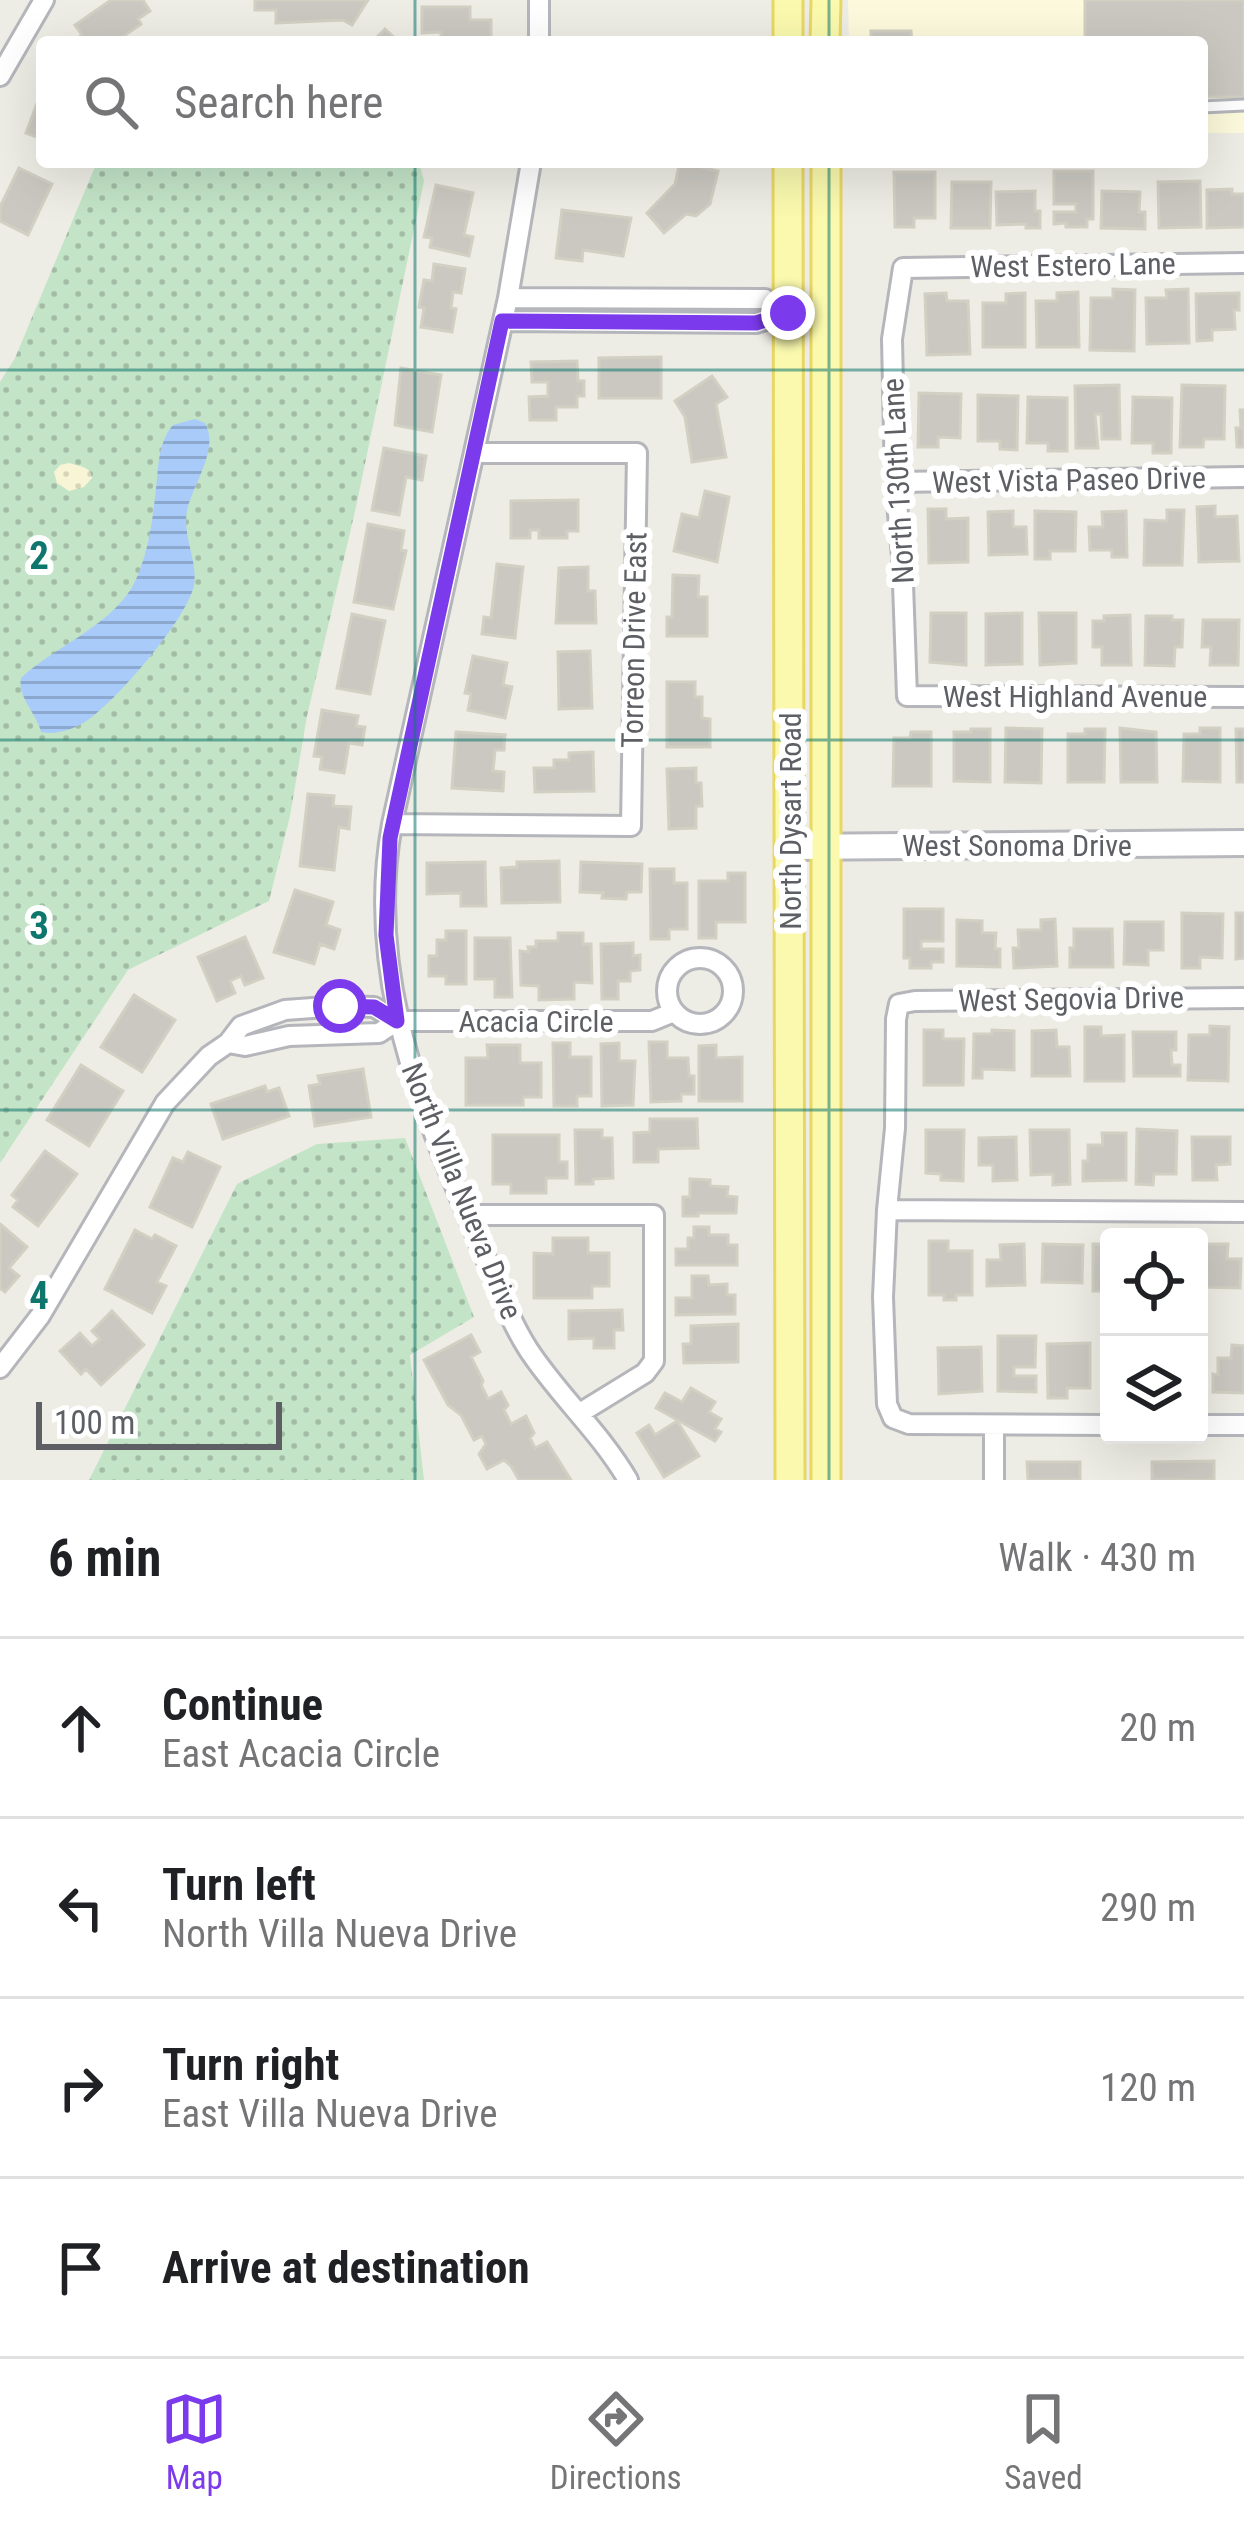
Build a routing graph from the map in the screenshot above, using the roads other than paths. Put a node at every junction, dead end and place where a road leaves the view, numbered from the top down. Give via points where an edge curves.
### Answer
1 (44, 0) edge
2 (539, 0) edge
3 (788, 0) edge
4 (826, 0) edge
5 (539, 36) edge
6 (788, 36) edge
7 (826, 36) edge
8 (0, 76) edge
9 (1244, 106) edge
10 (1208, 107) edge
11 (530, 168) edge
12 (788, 168) edge
13 (826, 168) edge
14 (1244, 263) edge
15 (903, 268) joint
16 (508, 298) junction
17 (788, 313) junction
18 (825, 313) junction
19 (502, 321) junction
20 (474, 453) junction
21 (1244, 477) edge
22 (895, 482) junction
23 (907, 696) joint
24 (1244, 697) edge
25 (392, 824) junction
26 (1244, 843) edge
27 (824, 847) junction
28 (790, 848) junction
29 (1244, 998) edge
30 (674, 1012) dead end
31 (397, 1021) junction
32 (228, 1043) junction
33 (886, 1210) junction
34 (1244, 1212) edge
35 (467, 1215) junction
36 (0, 1369) edge
37 (580, 1414) junction
38 (1100, 1425) edge
39 (1208, 1425) edge
40 (1244, 1425) edge
41 (994, 1426) junction
42 (628, 1480) edge
43 (790, 1480) edge
44 (826, 1480) edge
45 (994, 1480) edge

1 - 8 street
2 - 5 street
3 - 6 main road
4 - 7 main road
9 - 10 lane
11 - 16 street, North Villa Nueva Drive
12 - 17 main road, North Dysart Road
13 - 18 main road, North Dysart Road
14 - 15 street, West Estero Lane
15 - 22 street, North 130th Lane via 892,339
16 - 17 street via 765,299
16 - 19 street, North Villa Nueva Drive
17 - 18 street
17 - 19 street via 756,323
17 - 28 main road, North Dysart Road
18 - 27 main road, North Dysart Road
19 - 20 street, North Villa Nueva Drive
20 - 25 street, North Villa Nueva Drive
20 - 25 street, Torreon Drive East via 637,453 631,826
21 - 22 street, West Vista Paseo Drive
22 - 23 street, North 130th Lane
23 - 24 street, West Highland Avenue
25 - 31 street, North Villa Nueva Drive via 386,935
26 - 27 street, West Sonoma Drive
27 - 28 street, West Sonoma Drive
27 - 44 main road, North Dysart Road
28 - 43 main road, North Dysart Road
29 - 33 street, West Segovia Drive via 899,1004
30 - 31 street, Acacia Circle via 652,1021
31 - 32 street via 379,1033
31 - 32 street via 374,1007 285,1010 241,1025
31 - 35 street, North Villa Nueva Drive
32 - 36 street via 164,1102 40,1316
33 - 34 street
33 - 41 street via 893,1418
35 - 37 street, North Villa Nueva Drive via 524,1343
35 - 37 street via 654,1215 654,1361
37 - 42 street, North Villa Nueva Drive
38 - 41 street
39 - 40 street
41 - 45 street

